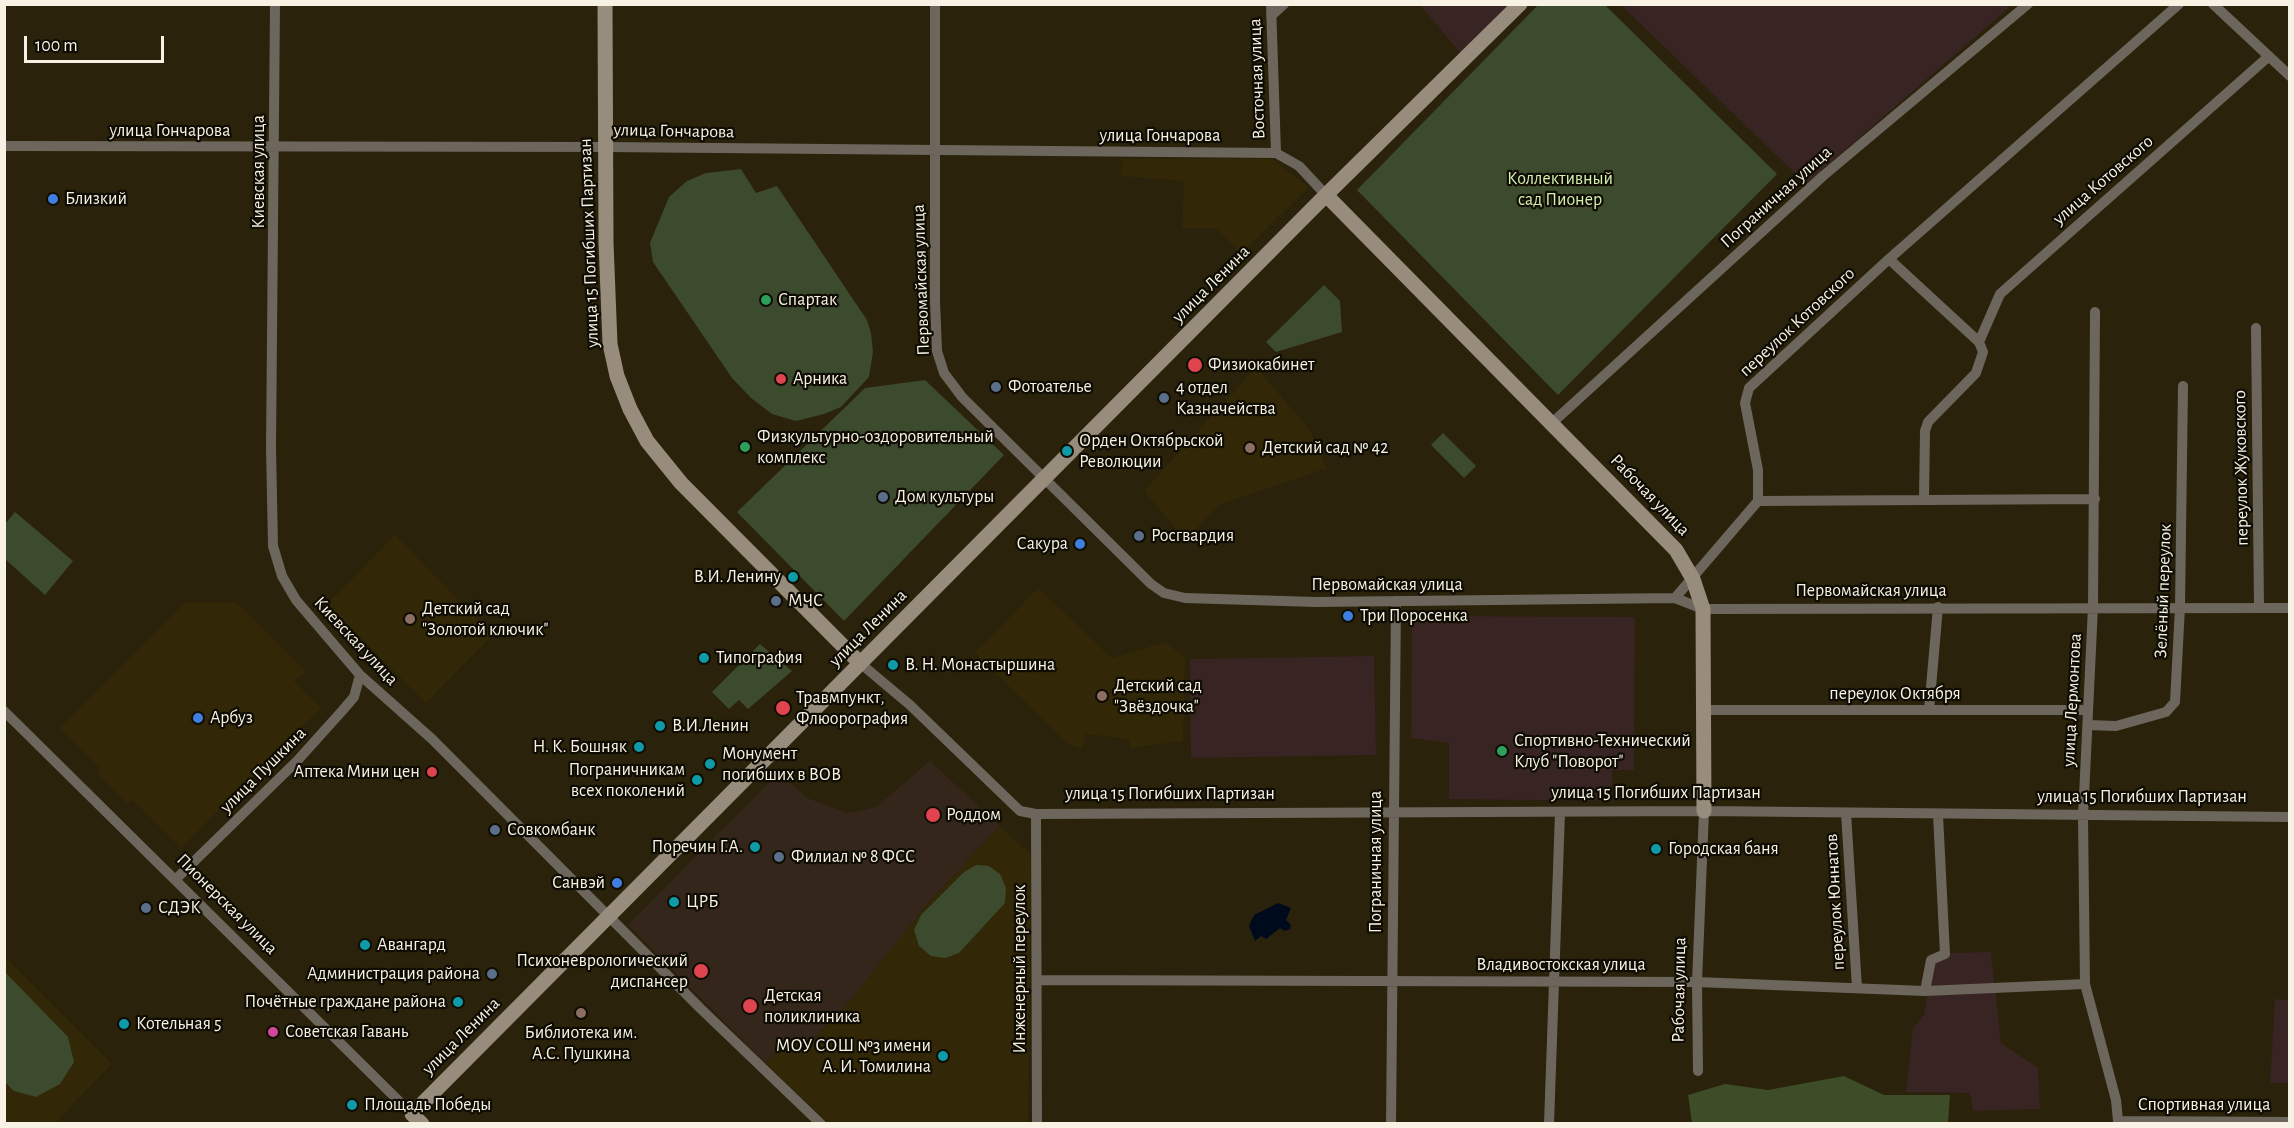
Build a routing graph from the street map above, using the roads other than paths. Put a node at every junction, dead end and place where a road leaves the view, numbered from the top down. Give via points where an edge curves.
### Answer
1 (275, 4) edge
2 (605, 4) edge
3 (935, 4) edge
4 (1284, 4) edge
5 (1520, 4) edge
6 (2028, 4) edge
7 (2179, 4) edge
8 (2213, 4) edge
9 (1271, 10) edge
10 (2268, 57) junction
11 (2289, 76) edge
12 (4, 146) edge
13 (605, 147) junction
14 (276, 148) junction
15 (933, 151) junction
16 (1276, 153) junction
17 (1326, 195) junction
18 (1889, 259) junction
19 (2095, 312) dead end
20 (2256, 328) dead end
21 (1978, 342) junction
22 (2183, 386) dead end
23 (1552, 423) junction
24 (1044, 478) junction
25 (1924, 498) junction
26 (2095, 499) junction
27 (1758, 501) junction
28 (1693, 579) junction
29 (1675, 598) junction
30 (1396, 601) junction
31 (1938, 607) junction
32 (2093, 607) junction
33 (2180, 607) junction
34 (2259, 607) junction
35 (2289, 608) edge
36 (1702, 609) junction
37 (860, 663) junction
38 (360, 675) junction
39 (1703, 710) junction
40 (1929, 710) junction
41 (2088, 710) junction
42 (4, 711) edge
43 (2088, 725) junction
44 (1560, 812) junction
45 (1704, 812) junction
46 (1392, 813) junction
47 (1846, 813) junction
48 (1036, 814) junction
49 (1938, 815) junction
50 (2084, 817) junction
51 (2289, 817) edge
52 (176, 879) junction
53 (608, 915) junction
54 (1036, 980) junction
55 (1392, 981) junction
56 (1554, 981) junction
57 (1697, 982) junction
58 (2085, 984) junction
59 (1857, 988) junction
60 (1926, 991) junction
61 (1698, 1071) dead end
62 (417, 1119) edge
63 (2118, 1121) joint
64 (2289, 1122) edge
65 (821, 1124) edge
66 (1037, 1124) edge
67 (1391, 1124) edge
68 (1550, 1124) edge

1 - 14 street, Киевская улица
2 - 13 main road, улица 15 Погибших Партизан
3 - 15 street, Первомайская улица
4 - 9 street
5 - 17 main road, улица Ленина
6 - 23 street, Пограничная улица via 1823,176
7 - 18 street, переулок Котовского
8 - 10 street
9 - 16 street, Восточная улица
10 - 11 street
10 - 21 street, улица Котовского via 2000,294
12 - 14 street, улица Гончарова
13 - 14 street, улица Гончарова
13 - 15 street, улица Гончарова
13 - 37 main road, улица 15 Погибших Партизан via 610,345 630,409 647,441 681,483
14 - 38 street, Киевская улица via 273,546 282,576 296,600
15 - 16 street, улица Гончарова
15 - 24 street, Первомайская улица via 937,351 944,373 962,398
16 - 17 street via 1299,166
17 - 23 main road, Рабочая улица
17 - 24 main road, улица Ленина
18 - 21 street
18 - 27 street, переулок Котовского via 1749,388 1745,403 1758,470
19 - 26 street, улица Лермонтова
20 - 34 street, переулок Жуковского
21 - 25 street via 1983,352 1976,373 1935,414 1925,431
22 - 33 street, Зелёный переулок
23 - 28 main road, Рабочая улица via 1676,550
24 - 30 street, Первомайская улица via 1164,593 1185,598
24 - 37 main road, улица Ленина
25 - 26 street
25 - 27 street
26 - 32 street, улица Лермонтова
27 - 28 street
28 - 29 street
28 - 36 main road, Рабочая улица
29 - 30 street, Первомайская улица
29 - 36 street, Первомайская улица
30 - 46 street, Пограничная улица
31 - 32 street, Первомайская улица
31 - 36 street, Первомайская улица
31 - 40 street
32 - 33 street, Первомайская улица
32 - 41 street, улица Лермонтова
33 - 34 street, Первомайская улица
33 - 43 street, Зелёный переулок via 2172,709 2116,726
34 - 35 street, Первомайская улица
36 - 39 main road, Рабочая улица
37 - 48 street, улица 15 Погибших Партизан via 910,705 1020,811
37 - 53 main road, улица Ленина
38 - 52 street, улица Пушкина via 348,704
38 - 53 street, Киевская улица via 432,739
39 - 40 street, переулок Октября
39 - 45 main road, Рабочая улица
40 - 41 street, переулок Октября
41 - 43 street, улица Лермонтова
42 - 52 street, Пионерская улица
43 - 50 street, улица Лермонтова
44 - 45 street, улица 15 Погибших Партизан
44 - 46 street, улица 15 Погибших Партизан
44 - 56 street
45 - 47 street, улица 15 Погибших Партизан
45 - 57 street, Рабочая улица
46 - 48 street, улица 15 Погибших Партизан
46 - 55 street, Пограничная улица
47 - 49 street, улица 15 Погибших Партизан
47 - 59 street, переулок Юннатов
48 - 54 street, Инженерный переулок
49 - 50 street, улица 15 Погибших Партизан
49 - 60 street via 1946,954 1931,960
50 - 51 street, улица 15 Погибших Партизан
50 - 58 street, улица Лермонтова
52 - 62 street, Пионерская улица
53 - 62 main road, улица Ленина
53 - 65 street, Киевская улица
54 - 55 street, Владивостокская улица
54 - 66 street, Инженерный переулок
55 - 56 street, Владивостокская улица
55 - 67 street, Пограничная улица
56 - 57 street, Владивостокская улица
56 - 68 street
57 - 59 street, Владивостокская улица
57 - 61 street, Рабочая улица
58 - 60 street, Владивостокская улица
58 - 63 street, улица Лермонтова
59 - 60 street, Владивостокская улица
63 - 64 street, Спортивная улица

